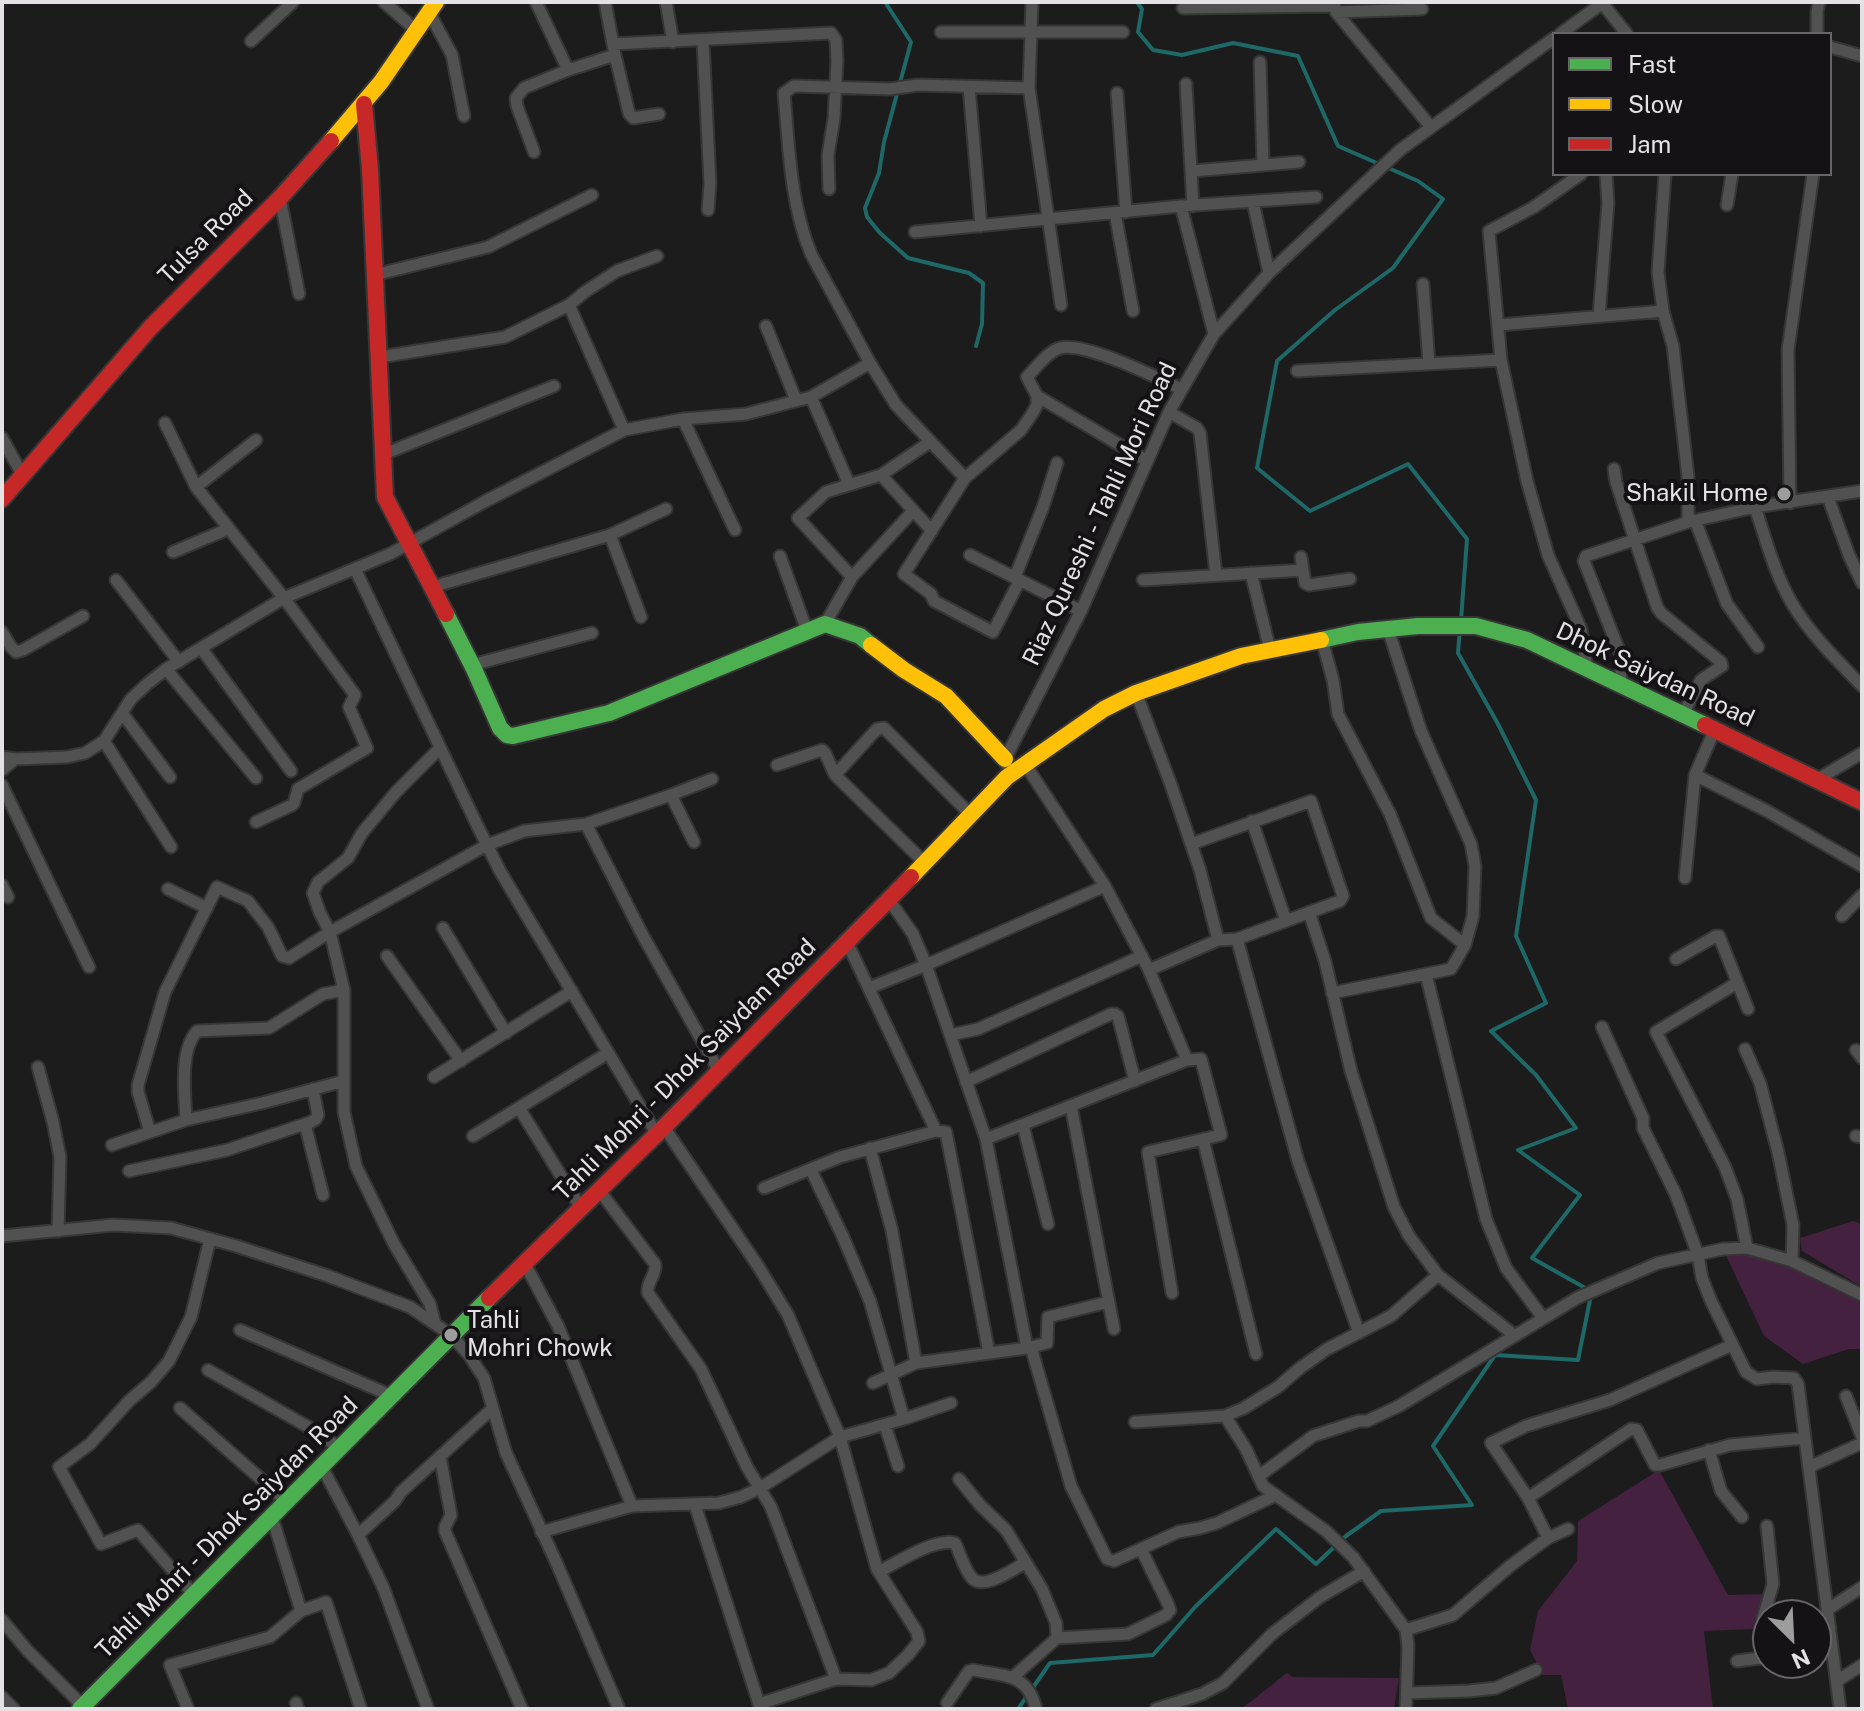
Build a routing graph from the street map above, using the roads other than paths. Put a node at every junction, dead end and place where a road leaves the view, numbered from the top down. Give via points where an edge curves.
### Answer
1 (293, 2) edge
2 (384, 2) edge
3 (536, 2) edge
4 (605, 2) edge
5 (666, 2) edge
6 (1032, 2) edge
7 (1819, 2) edge
8 (1603, 3) edge
9 (432, 7) edge
10 (1335, 7) edge
11 (1183, 8) dead end
12 (1422, 9) dead end
13 (416, 30) junction
14 (941, 32) dead end
15 (1032, 32) junction
16 (1123, 32) dead end
17 (1563, 32) edge
18 (1625, 32) edge
19 (1817, 32) edge
20 (1552, 39) edge
21 (251, 41) dead end
22 (703, 41) junction
23 (673, 42) junction
24 (1832, 48) edge
25 (614, 50) junction
26 (1862, 56) edge
27 (1260, 62) dead end
28 (568, 70) junction
29 (1186, 84) dead end
30 (836, 87) junction
31 (969, 87) junction
32 (1029, 88) junction
33 (1117, 93) dead end
34 (364, 104) junction
35 (659, 114) dead end
36 (464, 116) dead end
37 (1431, 127) junction
38 (534, 152) dead end
39 (1299, 162) dead end
40 (1263, 165) junction
41 (1192, 171) junction
42 (1578, 176) edge
43 (1606, 176) edge
44 (1665, 176) edge
45 (1732, 176) edge
46 (1813, 176) edge
47 (829, 189) dead end
48 (592, 195) dead end
49 (1316, 197) dead end
50 (280, 198) junction
51 (1253, 202) junction
52 (1727, 205) dead end
53 (1187, 206) junction
54 (708, 210) dead end
55 (1120, 212) junction
56 (1049, 219) junction
57 (981, 226) junction
58 (915, 232) dead end
59 (657, 256) dead end
60 (1269, 273) junction
61 (374, 275) junction
62 (1423, 284) dead end
63 (299, 294) dead end
64 (569, 305) junction
65 (1061, 305) dead end
66 (1133, 311) dead end
67 (1663, 311) junction
68 (1599, 316) junction
69 (1499, 325) junction
70 (766, 326) dead end
71 (1214, 334) junction
72 (380, 357) junction
73 (1501, 360) junction
74 (870, 363) junction
75 (1429, 364) junction
76 (1297, 371) dead end
77 (554, 386) dead end
78 (1181, 389) junction
79 (1037, 396) junction
80 (811, 397) junction
81 (796, 400) junction
82 (1169, 412) junction
83 (683, 419) junction
84 (165, 423) dead end
85 (624, 430) junction
86 (2, 438) edge
87 (256, 440) dead end
88 (930, 442) junction
89 (384, 454) junction
90 (1147, 461) junction
91 (1057, 463) dead end
92 (1614, 469) dead end
93 (881, 475) junction
94 (23, 476) junction
95 (965, 478) junction
96 (849, 484) junction
97 (196, 487) junction
98 (1862, 491) edge
99 (1828, 497) junction
100 (2, 499) edge
101 (1790, 503) junction
102 (1755, 507) junction
103 (666, 509) dead end
104 (913, 511) junction
105 (1691, 521) junction
106 (228, 529) junction
107 (735, 530) dead end
108 (932, 531) junction
109 (610, 535) junction
110 (1635, 539) junction
111 (408, 545) junction
112 (173, 552) dead end
113 (970, 555) dead end
114 (780, 556) dead end
115 (355, 569) junction
116 (1251, 573) junction
117 (1216, 575) junction
118 (852, 577) junction
119 (1018, 579) junction
120 (1350, 579) dead end
121 (116, 580) dead end
122 (1143, 580) dead end
123 (1862, 583) edge
124 (432, 587) junction
125 (284, 598) junction
126 (1081, 611) junction
127 (83, 616) dead end
128 (641, 617) dead end
129 (825, 624) junction
130 (1418, 626) joint
131 (1388, 629) junction
132 (807, 631) junction
133 (2, 632) edge
134 (592, 633) dead end
135 (1322, 640) junction
136 (1758, 647) dead end
137 (201, 648) junction
138 (1270, 650) junction
139 (179, 662) junction
140 (472, 665) junction
141 (166, 669) junction
142 (1587, 669) junction
143 (1620, 685) junction
144 (1862, 686) edge
145 (1136, 693) junction
146 (122, 713) junction
147 (1683, 714) junction
148 (1715, 729) junction
149 (104, 741) junction
150 (440, 748) junction
151 (1862, 753) edge
152 (8, 758) edge
153 (1005, 759) junction
154 (1025, 764) junction
155 (777, 765) dead end
156 (2, 770) edge
157 (291, 771) dead end
158 (835, 775) junction
159 (1695, 775) junction
160 (170, 777) dead end
161 (1007, 777) junction
162 (256, 778) dead end
163 (712, 779) dead end
164 (1818, 779) junction
165 (2, 785) edge
166 (671, 795) junction
167 (1862, 802) edge
168 (971, 815) junction
169 (1252, 821) junction
170 (256, 822) dead end
171 (586, 824) junction
172 (694, 842) dead end
173 (1191, 844) junction
174 (487, 845) junction
175 (171, 847) dead end
176 (925, 863) junction
177 (1862, 866) edge
178 (1685, 878) dead end
179 (2, 885) edge
180 (1105, 886) junction
181 (168, 889) dead end
182 (8, 897) dead end
183 (889, 900) junction
184 (1860, 901) edge
185 (207, 908) junction
186 (1309, 912) junction
187 (1842, 916) dead end
188 (1286, 921) junction
189 (443, 928) dead end
190 (330, 932) junction
191 (1237, 939) junction
192 (1218, 940) junction
193 (847, 942) junction
194 (1465, 945) junction
195 (387, 956) dead end
196 (1142, 956) junction
197 (1676, 959) dead end
198 (926, 965) junction
199 (89, 967) dead end
200 (1149, 970) junction
201 (1426, 974) junction
202 (1737, 983) junction
203 (869, 988) junction
204 (344, 990) junction
205 (572, 991) junction
206 (1332, 993) junction
207 (1748, 1009) dead end
208 (1602, 1027) dead end
209 (506, 1033) junction
210 (950, 1035) junction
211 (1745, 1049) dead end
212 (608, 1053) junction
213 (1187, 1060) junction
214 (461, 1061) junction
215 (38, 1067) dead end
216 (719, 1071) junction
217 (434, 1077) dead end
218 (344, 1081) junction
219 (1135, 1081) junction
220 (966, 1082) junction
221 (313, 1089) junction
222 (1071, 1106) junction
223 (519, 1108) junction
224 (186, 1120) junction
225 (305, 1124) junction
226 (1023, 1125) junction
227 (660, 1130) junction
228 (936, 1131) junction
229 (150, 1132) junction
230 (473, 1136) dead end
231 (986, 1139) junction
232 (1203, 1139) junction
233 (112, 1145) dead end
234 (870, 1148) junction
235 (811, 1170) junction
236 (129, 1171) dead end
237 (764, 1188) dead end
238 (599, 1190) junction
239 (323, 1195) dead end
240 (581, 1208) junction
241 (1048, 1224) dead end
242 (58, 1231) junction
243 (2, 1236) edge
244 (210, 1239) junction
245 (1747, 1248) junction
246 (1698, 1255) junction
247 (1792, 1261) junction
248 (525, 1264) junction
249 (1438, 1275) junction
250 (1172, 1293) dead end
251 (1862, 1295) edge
252 (1108, 1302) junction
253 (1543, 1318) junction
254 (435, 1324) junction
255 (1114, 1329) dead end
256 (240, 1330) dead end
257 (1359, 1333) junction
258 (451, 1335) junction
259 (1514, 1335) junction
260 (1732, 1345) junction
261 (1029, 1347) junction
262 (989, 1353) junction
263 (1256, 1354) dead end
264 (916, 1363) junction
265 (208, 1370) dead end
266 (891, 1374) junction
267 (873, 1383) dead end
268 (392, 1396) junction
269 (1846, 1396) dead end
270 (951, 1403) dead end
271 (180, 1408) dead end
272 (493, 1408) junction
273 (1225, 1416) junction
274 (904, 1419) junction
275 (1135, 1422) dead end
276 (885, 1425) junction
277 (840, 1437) junction
278 (1805, 1438) junction
279 (1862, 1440) edge
280 (340, 1448) junction
281 (1709, 1450) junction
282 (440, 1456) junction
283 (898, 1466) dead end
284 (322, 1467) junction
285 (1809, 1467) junction
286 (1259, 1476) junction
287 (959, 1479) dead end
288 (760, 1488) junction
289 (1276, 1495) junction
290 (1528, 1498) junction
291 (287, 1502) junction
292 (695, 1505) junction
293 (632, 1506) junction
294 (272, 1517) junction
295 (1742, 1517) dead end
296 (1767, 1526) dead end
297 (1568, 1529) dead end
298 (541, 1532) junction
299 (358, 1535) junction
300 (1548, 1538) junction
301 (1141, 1549) junction
302 (1025, 1563) junction
303 (1364, 1571) junction
304 (879, 1572) junction
305 (1862, 1587) edge
306 (194, 1595) junction
307 (1769, 1599) edge
308 (1826, 1599) edge
309 (1832, 1607) edge
310 (301, 1611) junction
311 (2, 1620) edge
312 (1406, 1630) junction
313 (1057, 1638) junction
314 (1832, 1650) edge
315 (1752, 1659) edge
316 (1737, 1661) dead end
317 (1862, 1665) edge
318 (1536, 1670) dead end
319 (836, 1679) junction
320 (1018, 1680) junction
321 (1837, 1681) junction
322 (1407, 1693) junction
323 (2, 1697) edge
324 (947, 1703) dead end
325 (81, 1708) edge
326 (14, 1709) edge
327 (188, 1709) edge
328 (361, 1709) edge
329 (428, 1709) edge
330 (522, 1709) edge
331 (619, 1709) edge
332 (1036, 1709) edge
333 (1156, 1709) edge
334 (1406, 1709) edge
335 (1840, 1709) edge

1 - 21 street
2 - 13 street
3 - 28 street
4 - 25 street
5 - 23 street
6 - 15 street
7 - 19 street
8 - 17 street
8 - 18 street
9 - 13 street, Tulsa Road
9 - 36 street via 452,55
10 - 11 street
10 - 12 street
10 - 37 street
13 - 34 street, Tulsa Road
14 - 15 street
15 - 16 street
15 - 32 street
20 - 37 street, Riaz Qureshi - Tahli Mori Road
22 - 23 street
22 - 30 street via 831,33 836,40
22 - 54 street
23 - 25 street
24 - 26 street
25 - 28 street
25 - 35 street via 629,113 633,118
27 - 40 street
28 - 38 street via 524,88 516,98
29 - 41 street
30 - 31 street
30 - 47 street
30 - 74 street via 794,86 784,93 793,189 811,254
31 - 32 street
31 - 57 street
32 - 56 street
33 - 55 street
34 - 50 street, Tulsa Road
34 - 61 street
37 - 60 street, Riaz Qureshi - Tahli Mori Road
39 - 40 street
40 - 41 street
41 - 53 street
42 - 69 street via 1489,231
43 - 68 street
44 - 67 street via 1658,272
45 - 52 street
46 - 101 street via 1788,350
48 - 61 street via 488,247
49 - 51 street
50 - 63 street
50 - 94 street, Tulsa Road via 151,327
51 - 53 street
51 - 60 street
53 - 55 street
53 - 71 street
55 - 56 street
55 - 66 street
56 - 57 street
56 - 65 street
57 - 58 street
59 - 64 street via 617,271
60 - 71 street, Riaz Qureshi - Tahli Mori Road
61 - 72 street
62 - 75 street
64 - 72 street via 505,337
64 - 85 street
67 - 68 street
67 - 105 street via 1673,346
68 - 69 street
69 - 73 street
70 - 81 street
71 - 78 street, Riaz Qureshi - Tahli Mori Road
72 - 89 street
73 - 75 street
73 - 142 street via 1527,481 1548,555 1581,629
74 - 80 street
74 - 88 street via 896,405
75 - 76 street
77 - 89 street
78 - 79 street via 1123,362 1070,347 1051,353 1027,377
78 - 82 street, Riaz Qureshi - Tahli Mori Road
79 - 90 street
79 - 95 street via 1021,430
80 - 81 street
80 - 96 street
81 - 83 street via 746,414
82 - 90 street, Riaz Qureshi - Tahli Mori Road
82 - 117 street via 1197,428 1202,439
83 - 85 street
83 - 107 street
84 - 97 street
85 - 111 street
86 - 94 street
87 - 97 street
88 - 93 street
88 - 95 street
89 - 111 street via 385,497
90 - 126 street, Riaz Qureshi - Tahli Mori Road
91 - 119 street
92 - 110 street
93 - 96 street
93 - 104 street
94 - 100 street, Tulsa Road
95 - 108 street
96 - 118 street via 826,492 798,518
97 - 106 street
98 - 99 street
99 - 101 street
99 - 123 street
101 - 102 street
102 - 105 street
102 - 144 street via 1794,606
103 - 109 street
104 - 108 street
104 - 118 street
105 - 110 street
105 - 136 street via 1727,604
106 - 112 street
106 - 125 street
108 - 119 street via 904,574 934,601 993,632
109 - 124 street
109 - 128 street
110 - 143 street via 1584,558 1622,658
110 - 147 street via 1661,613 1721,662 1701,680
111 - 115 street
111 - 124 street
113 - 119 street
114 - 132 street
115 - 125 street
115 - 150 street
116 - 117 street
116 - 120 street via 1302,563 1309,585
116 - 138 street
117 - 122 street
118 - 129 street
119 - 126 street
121 - 139 street
124 - 140 street
125 - 137 street
125 - 170 street via 355,695 349,707 367,748 298,789 292,805
126 - 153 street, Riaz Qureshi - Tahli Mori Road
127 - 133 street via 16,652
129 - 132 street
129 - 153 street via 860,636 946,696
130 - 131 street, Tahli Mohri - Dhok Saiydan Road
130 - 142 street, Dhok Saiydan Road via 1476,626 1527,640
131 - 135 street, Tahli Mohri - Dhok Saiydan Road
131 - 194 street via 1421,731 1471,844 1473,916
132 - 140 street via 609,713 513,736 500,728
134 - 140 street
135 - 138 street, Tahli Mohri - Dhok Saiydan Road
135 - 194 street via 1338,714 1390,814 1431,918
137 - 139 street
137 - 157 street
138 - 145 street, Tahli Mohri - Dhok Saiydan Road
139 - 141 street
141 - 146 street
141 - 162 street
142 - 143 street, Dhok Saiydan Road
143 - 147 street, Dhok Saiydan Road
145 - 154 street, Tahli Mohri - Dhok Saiydan Road
145 - 173 street
146 - 149 street
146 - 160 street
147 - 148 street, Dhok Saiydan Road
148 - 159 street
148 - 164 street, Dhok Saiydan Road
149 - 152 street via 67,757
149 - 175 street
150 - 174 street
150 - 190 street via 396,792 348,858 318,882 313,893
151 - 164 street
152 - 156 street
153 - 161 street
154 - 161 street, Tahli Mohri - Dhok Saiydan Road
154 - 180 street
155 - 158 street via 822,750
158 - 168 street via 877,729 884,728
158 - 176 street
159 - 177 street
159 - 178 street
161 - 168 street, Tahli Mohri - Dhok Saiydan Road
163 - 166 street
164 - 167 street, Dhok Saiydan Road
165 - 199 street
166 - 171 street
166 - 172 street
168 - 176 street, Tahli Mohri - Dhok Saiydan Road
169 - 173 street
169 - 186 street via 1312,802 1343,896
169 - 188 street
171 - 174 street via 524,831
171 - 216 street
173 - 192 street
174 - 190 street
174 - 205 street
176 - 183 street, Tahli Mohri - Dhok Saiydan Road
179 - 182 street
180 - 196 street
180 - 198 street
181 - 185 street
183 - 193 street, Tahli Mohri - Dhok Saiydan Road
183 - 198 street via 913,934
184 - 187 street
185 - 190 street via 217,887 248,901 282,956 289,958
185 - 229 street via 165,992 138,1085
186 - 188 street
186 - 206 street
188 - 191 street
189 - 209 street
190 - 204 street
191 - 192 street
191 - 257 street via 1298,1161
192 - 200 street
193 - 203 street
193 - 216 street, Tahli Mohri - Dhok Saiydan Road
194 - 201 street via 1451,969
195 - 214 street
196 - 200 street
196 - 210 street via 978,1029
197 - 202 street via 1719,936
198 - 203 street
198 - 210 street
200 - 213 street
201 - 206 street
201 - 253 street via 1486,1219 1506,1268
202 - 207 street
202 - 245 street via 1656,1032 1725,1167
203 - 228 street
204 - 218 street
204 - 224 street via 323,994 269,1028 193,1034 186,1051
205 - 209 street
205 - 212 street
206 - 249 street via 1394,1207
208 - 246 street
209 - 214 street
210 - 220 street
211 - 247 street via 1778,1152 1793,1225
212 - 223 street
212 - 227 street
213 - 219 street
213 - 232 street via 1201,1059 1221,1135
214 - 217 street
215 - 242 street via 60,1157
216 - 227 street, Tahli Mohri - Dhok Saiydan Road
218 - 221 street
218 - 254 street via 344,1112 356,1166 430,1304
219 - 220 street via 1118,1016 1111,1014
219 - 222 street
220 - 231 street
221 - 224 street
221 - 225 street via 318,1115
222 - 226 street
222 - 252 street
223 - 230 street
223 - 240 street
224 - 229 street
225 - 236 street via 227,1150
225 - 239 street
226 - 231 street
226 - 241 street
227 - 238 street, Tahli Mohri - Dhok Saiydan Road
227 - 277 street via 788,1315
228 - 234 street
228 - 262 street via 946,1132
229 - 233 street
231 - 261 street
232 - 250 street via 1148,1152
232 - 263 street
234 - 235 street
234 - 264 street via 892,1231
235 - 237 street
235 - 266 street via 870,1301
238 - 240 street, Tahli Mohri - Dhok Saiydan Road
238 - 288 street via 655,1264 648,1293 701,1369
240 - 248 street, Tahli Mohri - Dhok Saiydan Road
242 - 243 street
242 - 244 street via 113,1225 171,1228
244 - 254 street via 356,1286 410,1307
244 - 306 street via 191,1317 169,1361 90,1444 59,1467 101,1544 138,1530
245 - 246 street
245 - 247 street
246 - 253 street via 1658,1263
246 - 260 street via 1702,1278
247 - 251 street
248 - 258 street, Tahli Mohri - Dhok Saiydan Road
248 - 293 street via 558,1326
249 - 257 street via 1391,1316
249 - 259 street
252 - 255 street
252 - 261 street via 1048,1317 1047,1343
253 - 259 street
254 - 258 street
256 - 268 street
257 - 273 street
258 - 268 street, Tahli Mohri - Dhok Saiydan Road
258 - 272 street via 484,1378
259 - 286 street via 1399,1406 1313,1436
260 - 278 street via 1746,1372 1757,1379 1794,1378
260 - 290 street via 1610,1400 1526,1426 1491,1443
261 - 262 street
261 - 301 street via 1071,1486 1102,1553 1114,1561
262 - 264 street
264 - 266 street
265 - 280 street
266 - 267 street
266 - 274 street
268 - 280 street, Tahli Mohri - Dhok Saiydan Road
269 - 279 street
270 - 274 street
271 - 291 street
272 - 282 street
272 - 298 street via 506,1453
273 - 275 street
273 - 286 street
274 - 276 street
276 - 277 street
276 - 283 street
277 - 288 street
277 - 304 street
278 - 281 street
278 - 285 street
279 - 285 street
280 - 284 street, Tahli Mohri - Dhok Saiydan Road
281 - 290 street via 1655,1465 1637,1430 1631,1429
281 - 295 street via 1721,1491
282 - 299 street
282 - 330 street via 451,1515 445,1531
284 - 291 street, Tahli Mohri - Dhok Saiydan Road
284 - 299 street
285 - 308 street
286 - 289 street
287 - 302 street via 1006,1530
288 - 292 street via 719,1503
288 - 319 street
289 - 301 street via 1217,1523 1178,1532
289 - 303 street via 1326,1531
290 - 300 street
291 - 294 street, Tahli Mohri - Dhok Saiydan Road
292 - 293 street
292 - 319 street via 759,1704
293 - 298 street
294 - 306 street, Tahli Mohri - Dhok Saiydan Road
294 - 310 street
296 - 307 street via 1773,1584
297 - 300 street
298 - 331 street
299 - 329 street
300 - 312 street via 1453,1615
301 - 313 street via 1168,1604 1166,1615 1128,1634
302 - 304 street via 989,1582 978,1582 955,1543 947,1541
302 - 313 street via 1042,1589
303 - 312 street
303 - 333 street via 1272,1634 1223,1683
304 - 319 street via 919,1641 889,1673 871,1680
305 - 309 street
306 - 325 street, Tahli Mohri - Dhok Saiydan Road
310 - 327 street via 270,1637 170,1665
310 - 328 street via 326,1602
311 - 325 street
312 - 322 street
313 - 320 street
314 - 321 street
315 - 316 street
317 - 321 street
318 - 322 street via 1496,1688
320 - 324 street via 969,1671
320 - 332 street via 1033,1695
321 - 335 street
322 - 334 street
323 - 326 street

